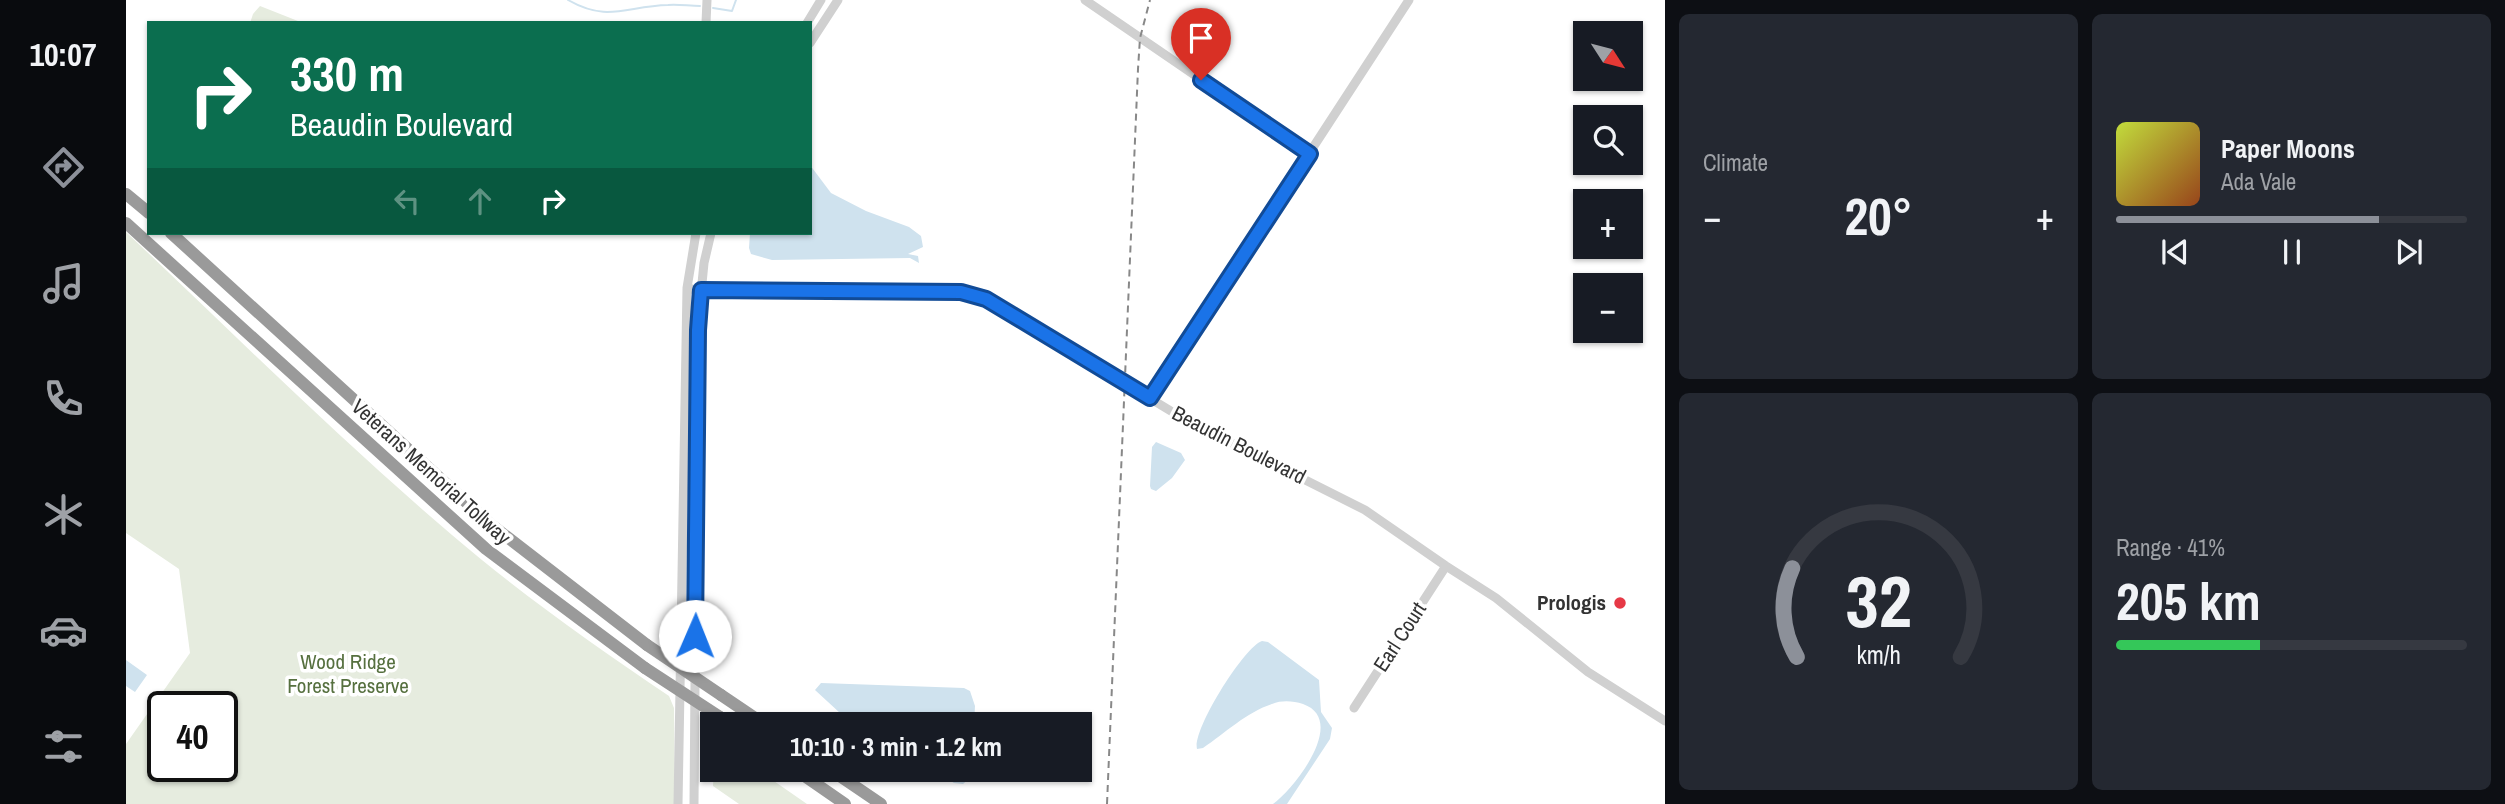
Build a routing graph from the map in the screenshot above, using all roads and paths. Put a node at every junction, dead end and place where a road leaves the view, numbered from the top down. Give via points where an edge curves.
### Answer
1 (707, 0) edge
2 (821, 0) edge
3 (838, 0) edge
4 (1085, 0) edge
5 (1409, 0) edge
6 (706, 21) edge
7 (808, 21) edge
8 (812, 40) edge
9 (1310, 154) junction
10 (126, 194) edge
11 (147, 211) edge
12 (126, 223) edge
13 (174, 235) edge
14 (696, 235) edge
15 (710, 235) edge
16 (687, 288) junction
17 (701, 290) junction
18 (1150, 398) junction
19 (1446, 566) junction
20 (1354, 708) dead end
21 (711, 712) edge
22 (746, 712) edge
23 (1665, 721) edge
24 (813, 782) edge
25 (849, 782) edge
26 (678, 804) edge
27 (694, 804) edge
28 (845, 804) edge
29 (881, 804) edge

1 - 6 street
2 - 7 street
3 - 8 street
4 - 9 street
5 - 9 street
9 - 18 street
10 - 11 highway
12 - 21 highway, Veterans Memorial Tollway, bridge via 486,549
13 - 22 highway, Veterans Memorial Tollway, bridge via 489,523 647,645
14 - 16 street
15 - 17 street
16 - 17 street, Beaudin Boulevard
16 - 26 street
17 - 18 street, Beaudin Boulevard via 961,292 986,299
17 - 27 street
18 - 19 street, Beaudin Boulevard via 1365,510
19 - 20 street, Earl Court
19 - 23 street, Beaudin Boulevard via 1496,598 1588,672
24 - 28 highway
25 - 29 highway

